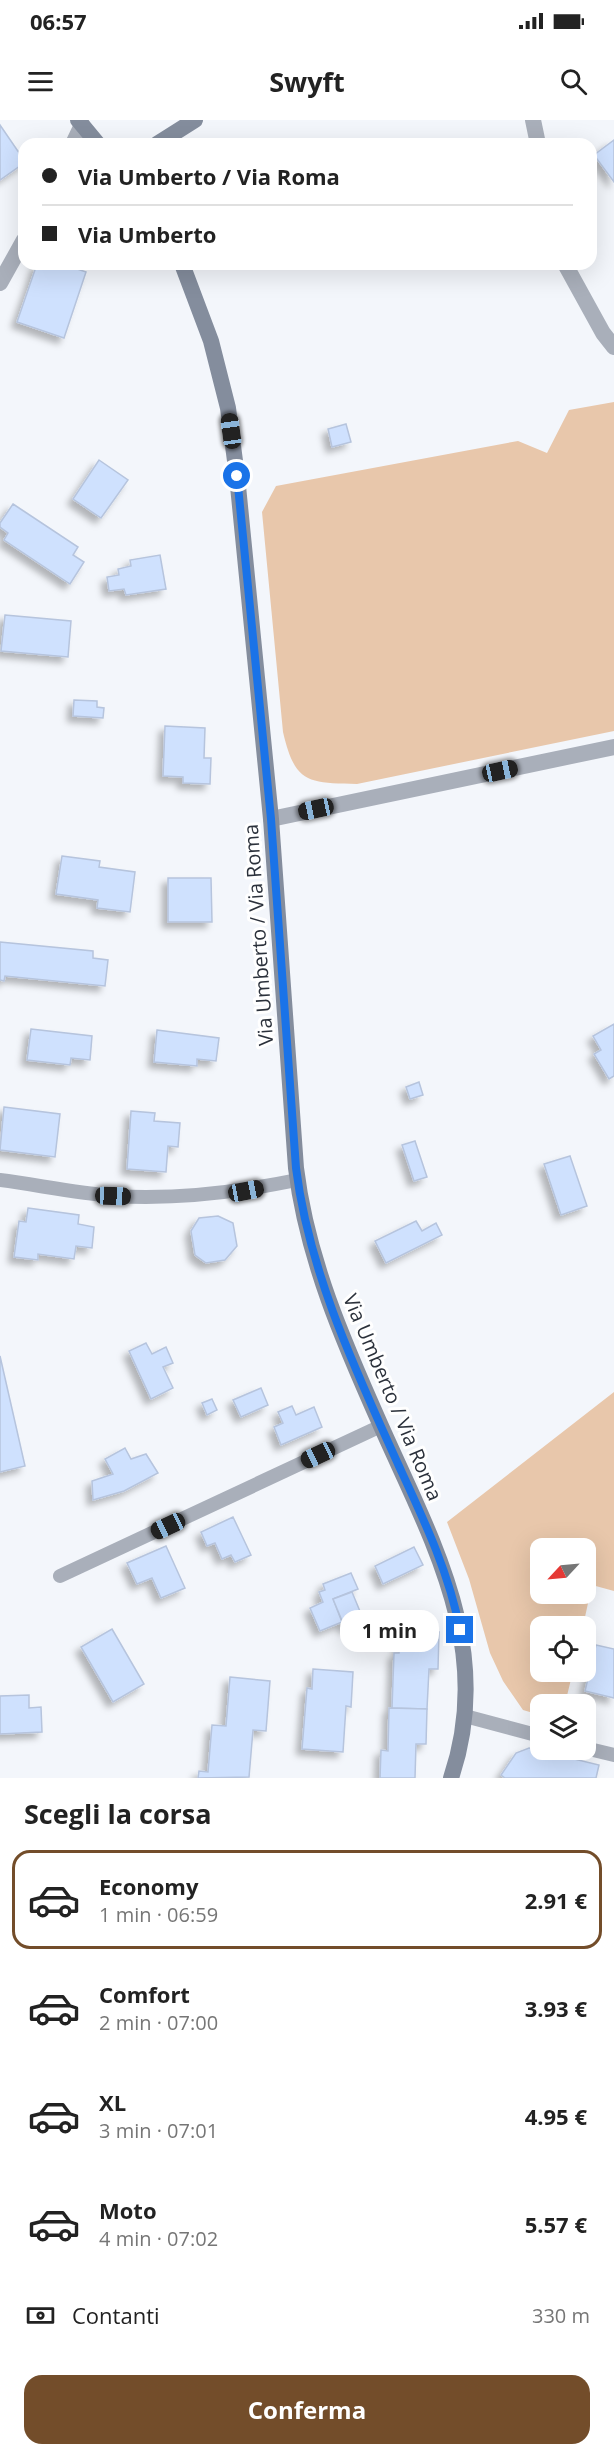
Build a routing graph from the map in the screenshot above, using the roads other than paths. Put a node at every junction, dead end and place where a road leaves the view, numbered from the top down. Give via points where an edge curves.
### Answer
1 (195, 120) edge
2 (533, 120) edge
3 (80, 123) edge
4 (75, 138) edge
5 (93, 138) edge
6 (166, 138) edge
7 (537, 138) edge
8 (18, 251) edge
9 (184, 270) edge
10 (568, 270) edge
11 (0, 283) edge
12 (614, 347) edge
13 (614, 747) edge
14 (271, 819) junction
15 (0, 1180) edge
16 (297, 1180) junction
17 (381, 1426) junction
18 (60, 1576) dead end
19 (465, 1716) junction
20 (530, 1733) edge
21 (596, 1751) edge
22 (614, 1755) edge
23 (451, 1778) edge

1 - 6 main road
2 - 7 street
3 - 4 street
3 - 5 main road
8 - 11 street
9 - 14 main road, Via Umberto / Via Roma via 211,340 228,408
10 - 12 street
13 - 14 street
14 - 16 main road, Via Umberto / Via Roma
15 - 16 lane via 113,1196 156,1197 246,1191
16 - 17 main road, Via Umberto / Via Roma via 330,1306
17 - 18 lane
17 - 19 main road, Via Umberto / Via Roma via 430,1535 455,1604 466,1668
19 - 20 lane
19 - 23 main road, Via Umberto / Via Roma
21 - 22 lane

